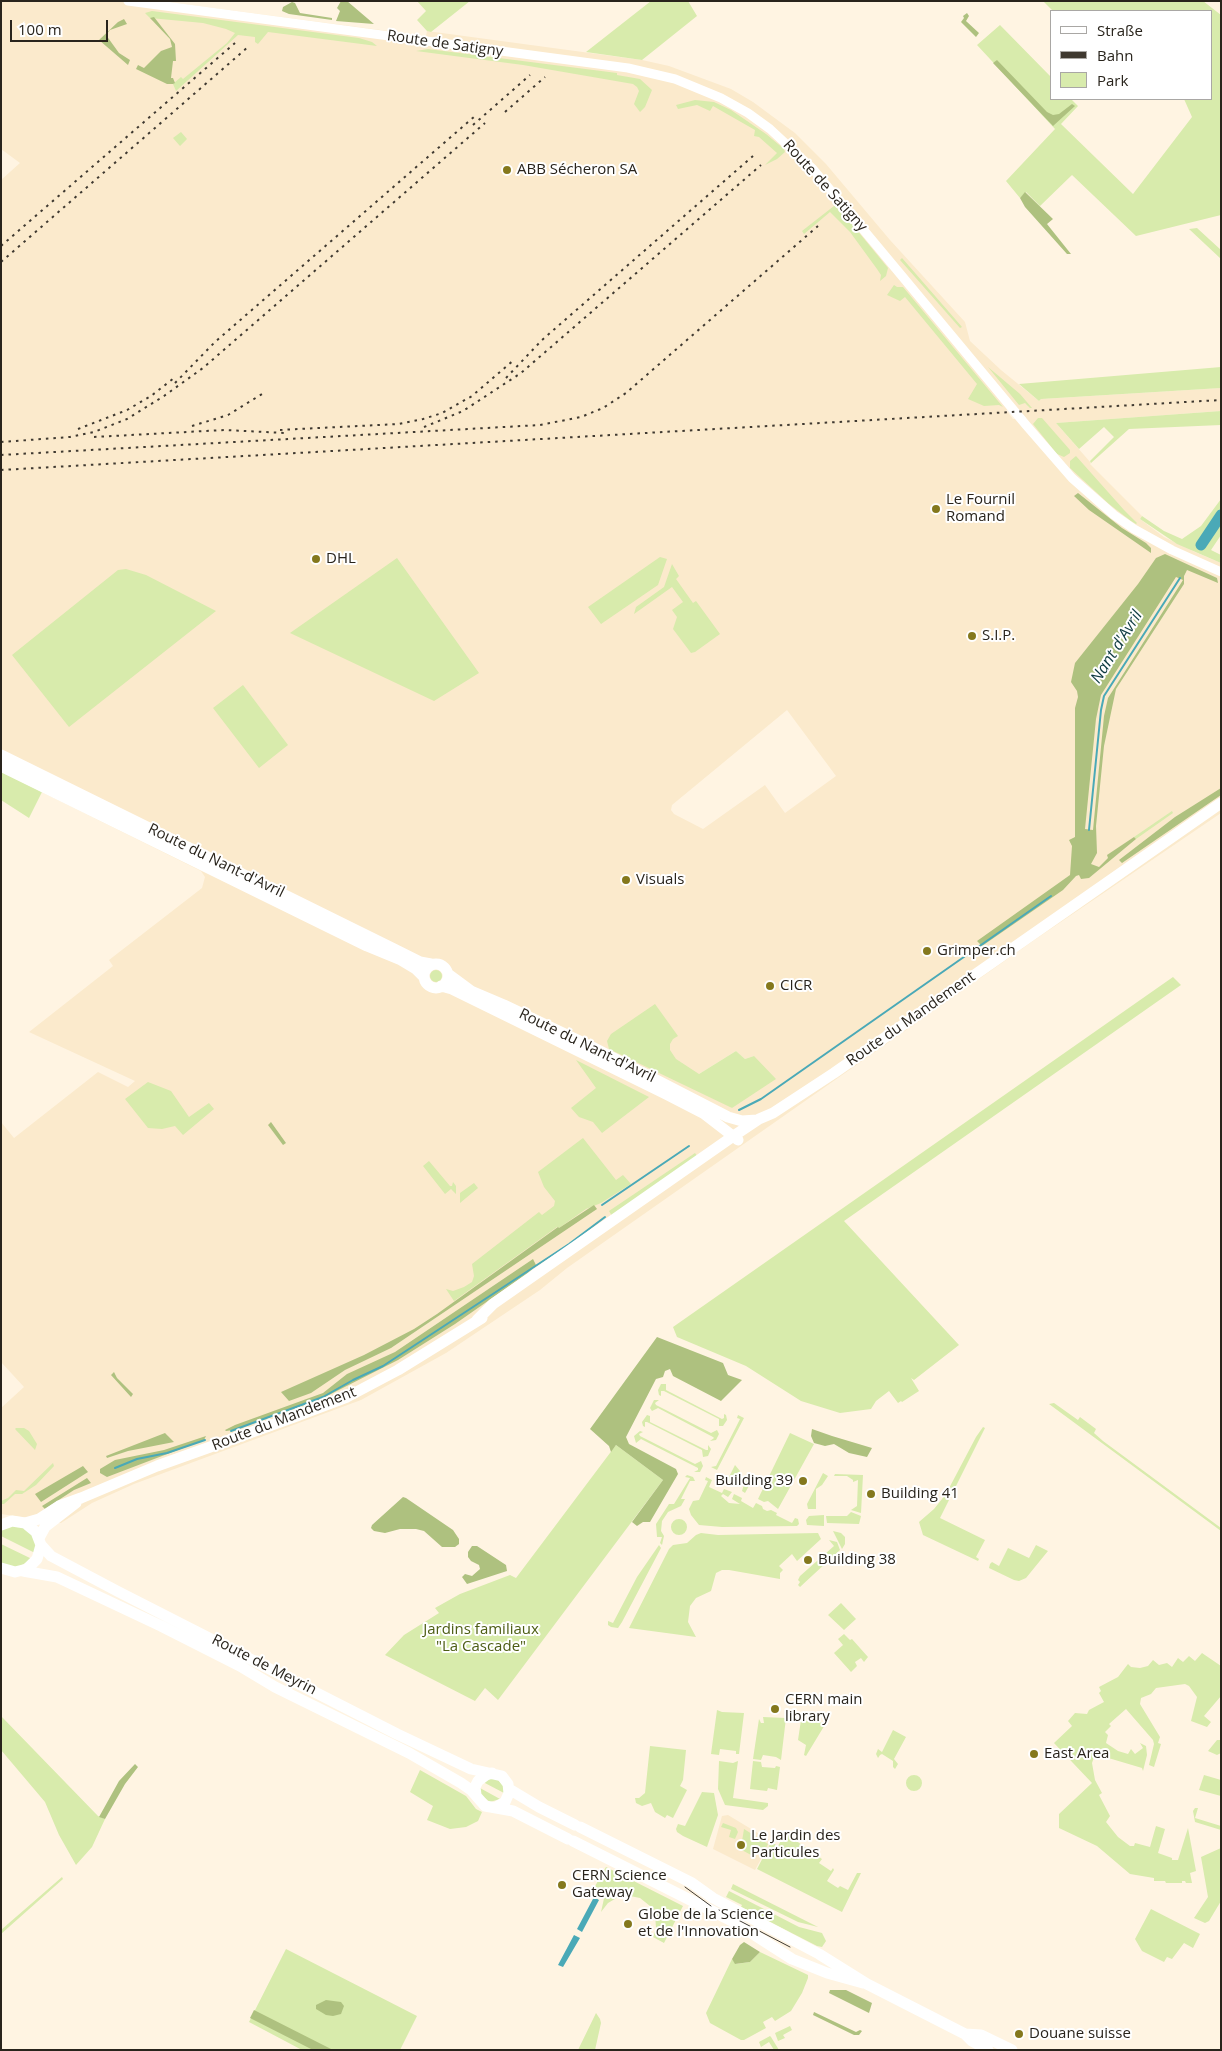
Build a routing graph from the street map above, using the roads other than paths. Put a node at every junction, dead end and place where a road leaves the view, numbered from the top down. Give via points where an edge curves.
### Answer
1 (128, 1) edge
2 (1221, 572) edge
3 (1, 755) edge
4 (1, 766) edge
5 (1221, 803) edge
6 (431, 964) junction
7 (448, 974) junction
8 (424, 977) junction
9 (441, 986) junction
10 (774, 1113) junction
11 (728, 1117) junction
12 (759, 1119) junction
13 (721, 1127) junction
14 (737, 1137) junction
15 (716, 1148) junction
16 (476, 1320) junction
17 (82, 1498) junction
18 (5, 1521) edge
19 (25, 1523) junction
20 (40, 1541) junction
21 (3, 1570) edge
22 (23, 1571) junction
23 (492, 1773) junction
24 (509, 1789) junction
25 (476, 1795) junction
26 (496, 1807) junction
27 (867, 1984) junction
28 (965, 2034) junction
29 (988, 2050) edge
30 (1012, 2050) edge

1 - 2 street, Route de Satigny via 628,68 676,79 721,98 770,129 812,168 1021,419 1084,489 1148,538
3 - 6 main road, Route du Nant-d'Avril via 420,962
4 - 8 main road, Route du Nant-d'Avril via 401,960
5 - 10 main road, Route du Mandement
6 - 7 main road via 442,966
6 - 8 main road
7 - 9 main road via 446,983
7 - 11 main road, Route du Nant-d'Avril via 470,991 534,1019
8 - 9 main road via 430,987
9 - 13 main road, Route du Nant-d'Avril via 666,1094 703,1113
10 - 12 main road, Route du Mandement
10 - 14 main road, Route du Mandement via 763,1125
11 - 12 main road, Route du Nant-d'Avril via 742,1121
11 - 14 main road, Route du Nant-d'Avril
12 - 14 main road, Route du Mandement
13 - 14 main road, Route du Nant-d'Avril
13 - 15 main road via 720,1142
14 - 15 main road, Route du Mandement
14 - 16 main road, Route du Mandement via 499,1310
15 - 16 main road, Route du Mandement via 493,1304
16 - 17 main road, Route du Mandement via 398,1370 347,1396 157,1466
17 - 19 main road, Route du Mandement
17 - 20 main road, Route du Mandement via 45,1527
18 - 19 main road
19 - 20 main road, Route de Meyrin via 34,1529
20 - 22 main road, Route du Mandement via 37,1559
20 - 23 main road, Route de Meyrin via 51,1556 117,1591 457,1763
21 - 22 main road, Route de Meyrin
22 - 25 main road, Route de Meyrin via 57,1577 161,1626 275,1687 410,1753 462,1783
23 - 24 main road, Route de Meyrin via 504,1779
23 - 25 main road via 478,1781
24 - 26 main road via 507,1799
24 - 27 main road, Route de Meyrin via 692,1883
25 - 26 main road, Route de Meyrin via 485,1806
26 - 27 main road, Route de Meyrin via 513,1810 736,1924 792,1959
27 - 28 main road, Route de Meyrin
28 - 29 main road, Route de Meyrin
28 - 30 main road, Route de Meyrin via 981,2034

